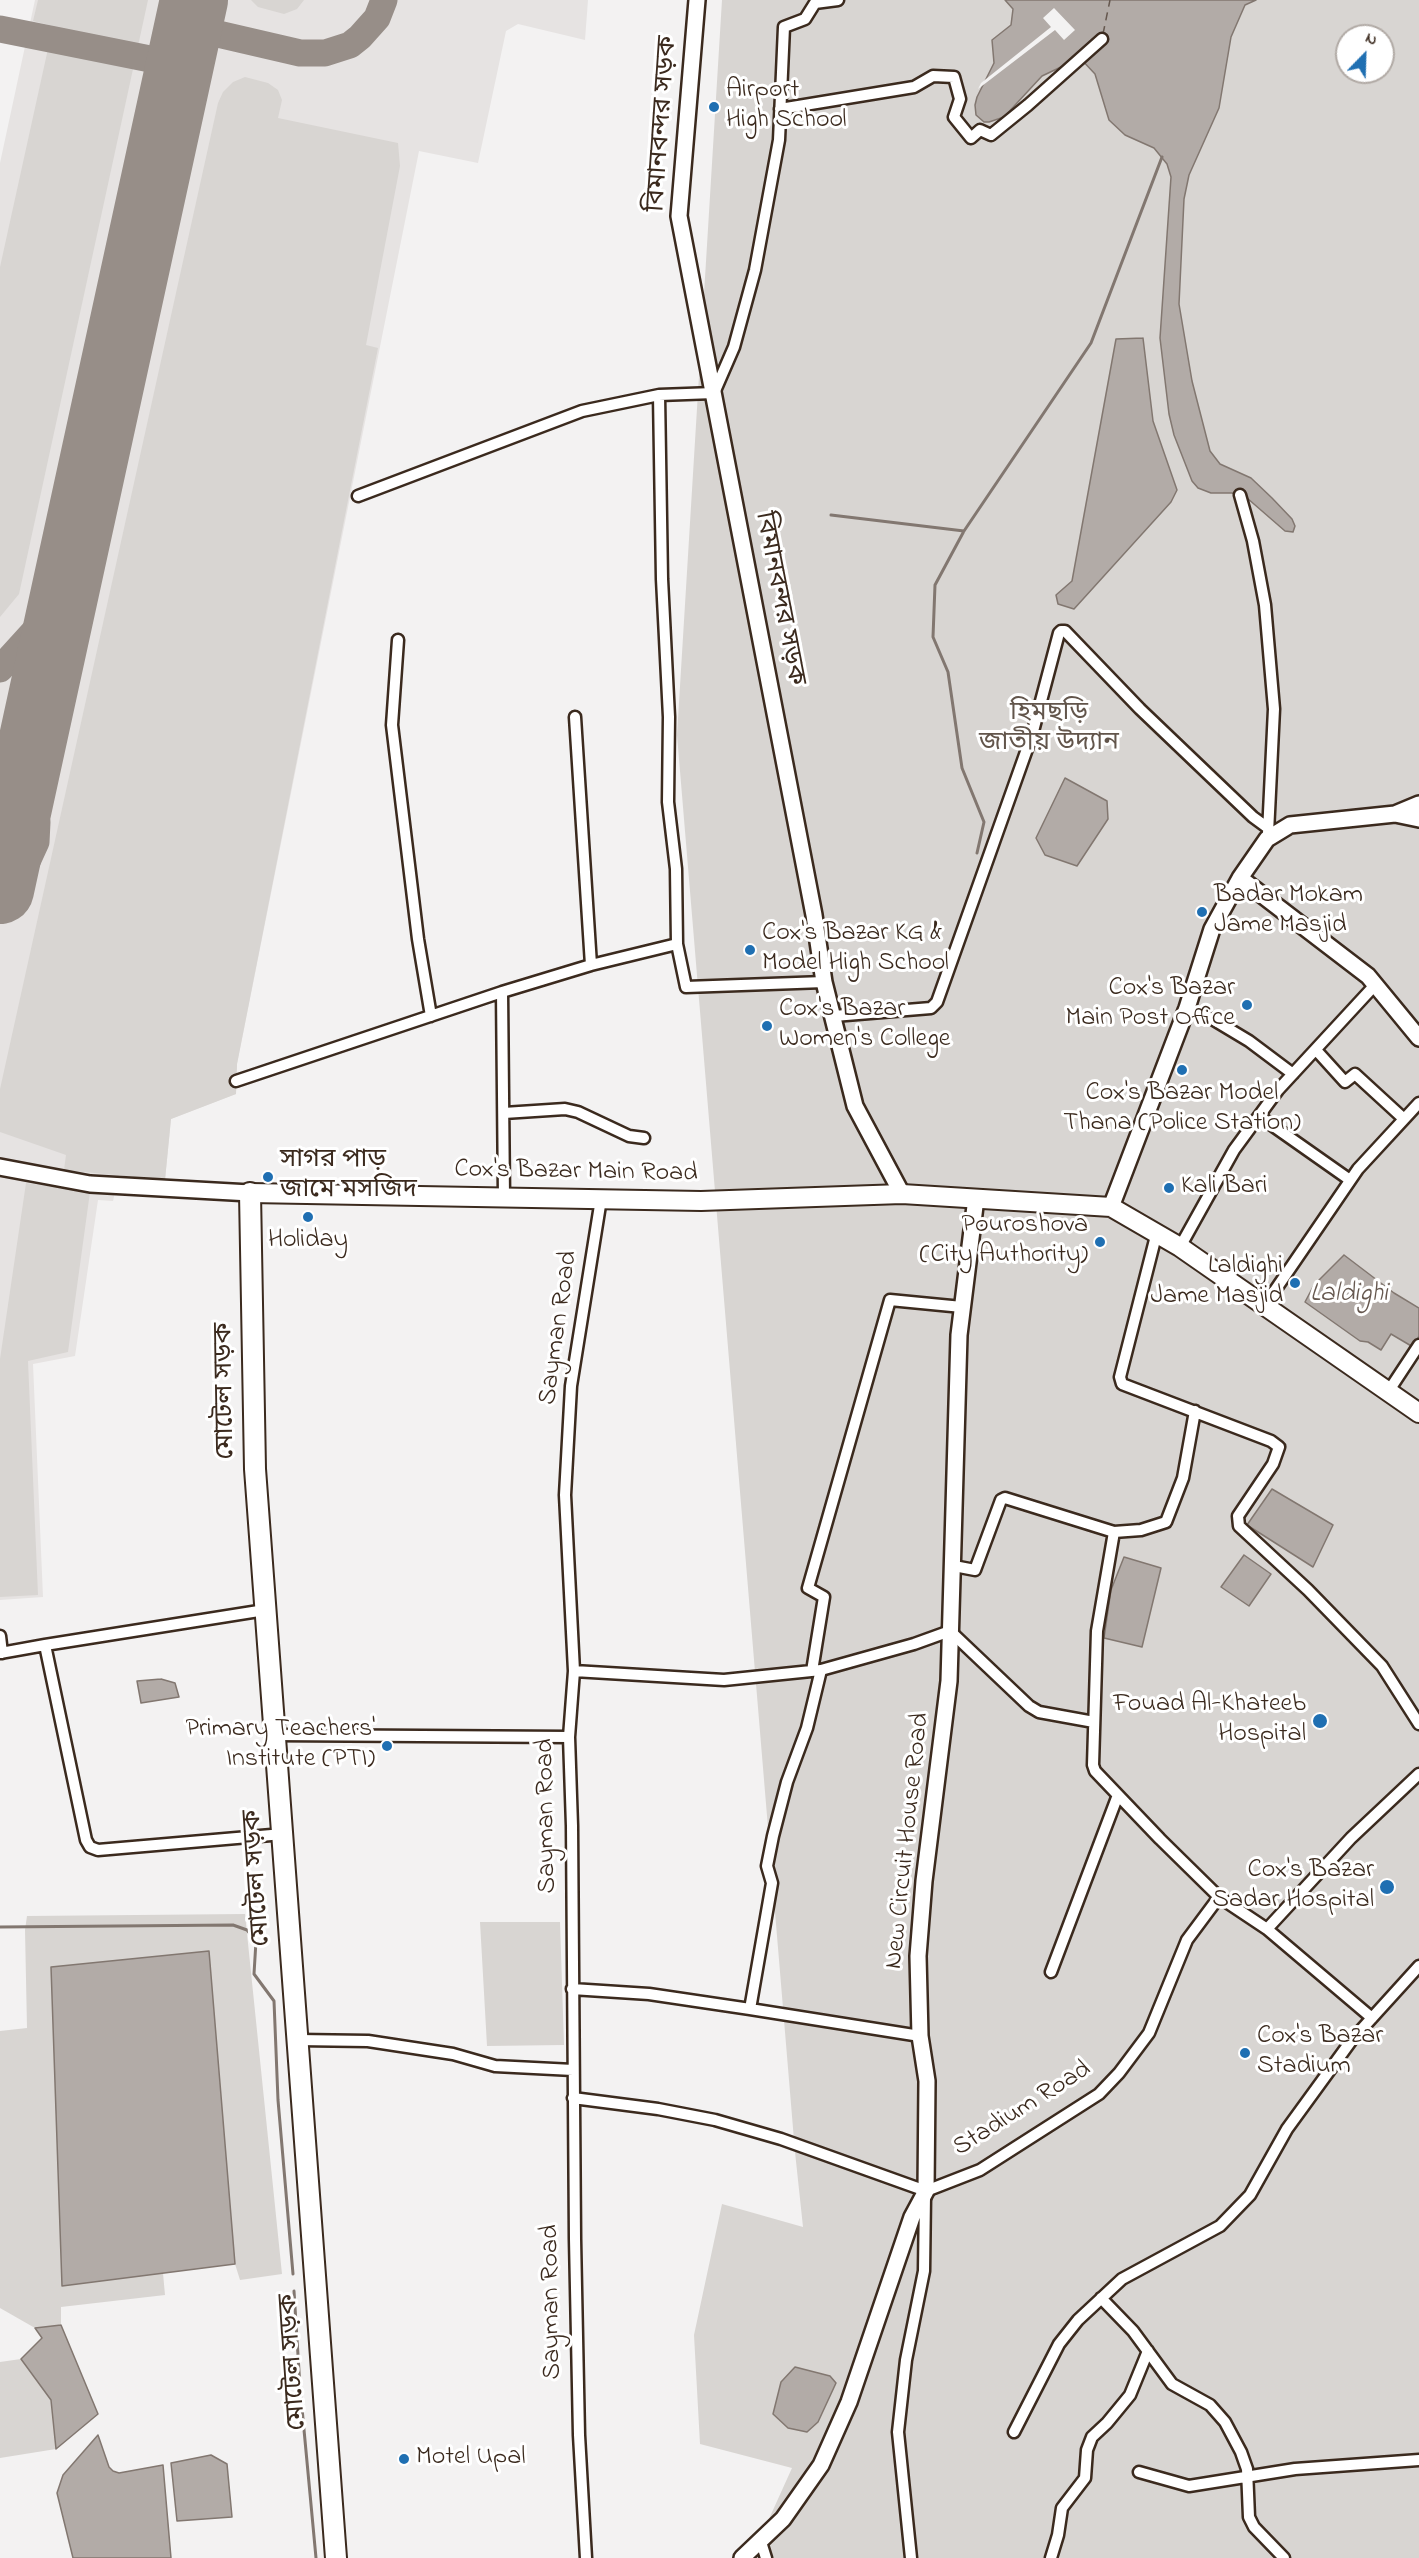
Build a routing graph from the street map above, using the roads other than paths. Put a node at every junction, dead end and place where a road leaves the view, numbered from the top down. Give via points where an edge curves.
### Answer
1 (697, 0) edge
2 (838, 0) edge
3 (1102, 39) dead end
4 (780, 109) junction
5 (714, 393) junction
6 (659, 395) junction
7 (1240, 495) dead end
8 (358, 496) dead end
9 (398, 640) dead end
10 (575, 717) dead end
11 (1419, 804) edge
12 (1395, 814) junction
13 (1419, 819) edge
14 (1268, 834) junction
15 (1240, 878) junction
16 (676, 944) junction
17 (591, 965) junction
18 (824, 982) junction
19 (1375, 985) junction
20 (502, 992) junction
21 (1187, 1008) junction
22 (834, 1016) junction
23 (431, 1017) junction
24 (1419, 1038) edge
25 (1316, 1050) junction
26 (1293, 1074) junction
27 (236, 1081) dead end
28 (1419, 1103) edge
29 (504, 1113) junction
30 (1259, 1116) junction
31 (1404, 1119) junction
32 (644, 1138) dead end
33 (0, 1167) edge
34 (1350, 1180) junction
35 (250, 1193) junction
36 (902, 1194) junction
37 (504, 1197) junction
38 (975, 1198) junction
39 (601, 1199) junction
40 (1111, 1207) junction
41 (1157, 1232) junction
42 (1180, 1247) junction
43 (1265, 1305) junction
44 (962, 1306) junction
45 (1419, 1345) edge
46 (1388, 1392) junction
47 (1194, 1411) junction
48 (1419, 1413) edge
49 (1114, 1532) junction
50 (954, 1566) junction
51 (265, 1610) junction
52 (950, 1631) junction
53 (0, 1636) edge
54 (45, 1645) junction
55 (1, 1653) edge
56 (817, 1670) junction
57 (574, 1671) junction
58 (1094, 1722) junction
59 (1419, 1724) edge
60 (274, 1735) junction
61 (569, 1737) junction
62 (1419, 1774) edge
63 (1118, 1795) junction
64 (283, 1834) junction
65 (1219, 1897) junction
66 (1267, 1929) junction
67 (1419, 1966) edge
68 (1051, 1972) dead end
69 (572, 1989) junction
70 (750, 2009) junction
71 (1372, 2018) junction
72 (920, 2036) junction
73 (298, 2040) junction
74 (573, 2070) junction
75 (573, 2098) junction
76 (926, 2191) junction
77 (1101, 2298) junction
78 (1148, 2351) junction
79 (1014, 2432) dead end
80 (1419, 2460) edge
81 (1139, 2472) dead end
82 (1248, 2476) junction
83 (761, 2542) junction
84 (336, 2558) edge
85 (586, 2558) edge
86 (742, 2558) edge
87 (766, 2558) edge
88 (910, 2558) edge
89 (1051, 2558) edge
90 (1284, 2558) edge

1 - 5 street, বিমানবন্দর সড়ক via 679,216
2 - 4 street via 815,3 805,19 784,27
3 - 4 street via 991,135 980,130 971,138 954,117 960,99 954,77 933,76 914,87
4 - 5 street via 779,141 755,270 734,347
5 - 6 street
5 - 18 street, বিমানবন্দর সড়ক
6 - 8 street via 582,411
6 - 16 street via 668,802 676,869
7 - 14 street via 1265,605 1273,697
9 - 23 street via 392,724
10 - 17 street
11 - 12 street
12 - 13 street
12 - 14 street via 1290,825
14 - 15 street
14 - 22 street via 1061,631 1032,735 938,1002 931,1008
15 - 19 street via 1313,932
15 - 21 street via 1212,930
16 - 17 street
16 - 18 street via 686,987
17 - 20 street
18 - 22 street, বিমানবন্দর সড়ক
19 - 24 street
19 - 25 street
20 - 23 street
20 - 29 street
21 - 26 street via 1223,1025
21 - 40 street
22 - 36 street, বিমানবন্দর সড়ক via 855,1106
23 - 27 street
25 - 26 street
25 - 31 street via 1345,1082 1355,1074
26 - 30 street
28 - 31 street
29 - 32 street via 565,1109 629,1136
29 - 37 street
30 - 34 street
30 - 42 street via 1234,1150
31 - 34 street
33 - 35 street via 90,1184
34 - 43 street
35 - 37 main road, Cox's Bazar Main Road
35 - 51 highway, মোটেল সড়ক via 255,1469
36 - 38 main road, Cox's Bazar Main Road
36 - 39 main road, Cox's Bazar Main Road via 701,1201
37 - 39 main road, Cox's Bazar Main Road
38 - 40 main road, Cox's Bazar Main Road
38 - 44 street, New Circuit House Road
39 - 57 street, Sayman Road via 571,1386 565,1496
40 - 41 main road
41 - 42 main road
41 - 47 street via 1120,1377 1122,1384
42 - 43 main road
43 - 46 main road
44 - 50 street, New Circuit House Road
44 - 56 street via 890,1300 808,1588 824,1598
45 - 46 street
46 - 48 main road
47 - 49 street via 1183,1478 1166,1522 1141,1530
47 - 59 street via 1279,1447 1273,1464 1238,1516 1239,1526 1382,1666
49 - 50 street via 1005,1498 975,1569
49 - 58 street via 1097,1631
50 - 52 street, New Circuit House Road
51 - 54 street
51 - 60 highway, মোটেল সড়ক
52 - 56 street
52 - 58 street via 1029,1706 1039,1712
52 - 72 street, New Circuit House Road via 949,1681 922,1902 918,1956
53 - 55 street
54 - 55 street
54 - 64 street via 90,1847 98,1851
56 - 57 street via 724,1680
56 - 70 street via 807,1728 787,1782 767,1866 772,1883
57 - 61 street, Sayman Road
58 - 63 street via 1093,1766
60 - 61 street
60 - 64 highway, মোটেল সড়ক
61 - 69 street, Sayman Road
62 - 66 street via 1351,1838
63 - 65 street
63 - 68 street
64 - 73 highway, মোটেল সড়ক
65 - 66 street
65 - 76 street, Stadium Road via 1187,1940 1149,2033 1099,2094 980,2170
66 - 71 street
67 - 71 street
69 - 70 street via 649,1994
69 - 74 street, Sayman Road
70 - 72 street
71 - 77 street via 1287,2129 1250,2195 1220,2226 1122,2279
72 - 76 street, New Circuit House Road via 927,2081
73 - 74 street via 368,2041 453,2054 495,2066
73 - 84 highway, মোটেল সড়ক
74 - 75 street, Sayman Road
75 - 76 street via 715,2120 781,2139
75 - 85 street, Sayman Road via 579,2435
76 - 83 street via 912,2217 849,2402 820,2465 783,2519
76 - 88 street, New Circuit House Road via 924,2271 906,2360 898,2432
77 - 78 street
77 - 79 street via 1059,2344
78 - 82 street via 1172,2384 1210,2405 1225,2422
78 - 89 street via 1130,2395 1092,2438 1085,2478 1062,2508
80 - 82 street
81 - 82 street via 1189,2486
82 - 90 street via 1249,2517
83 - 86 street
83 - 87 street

